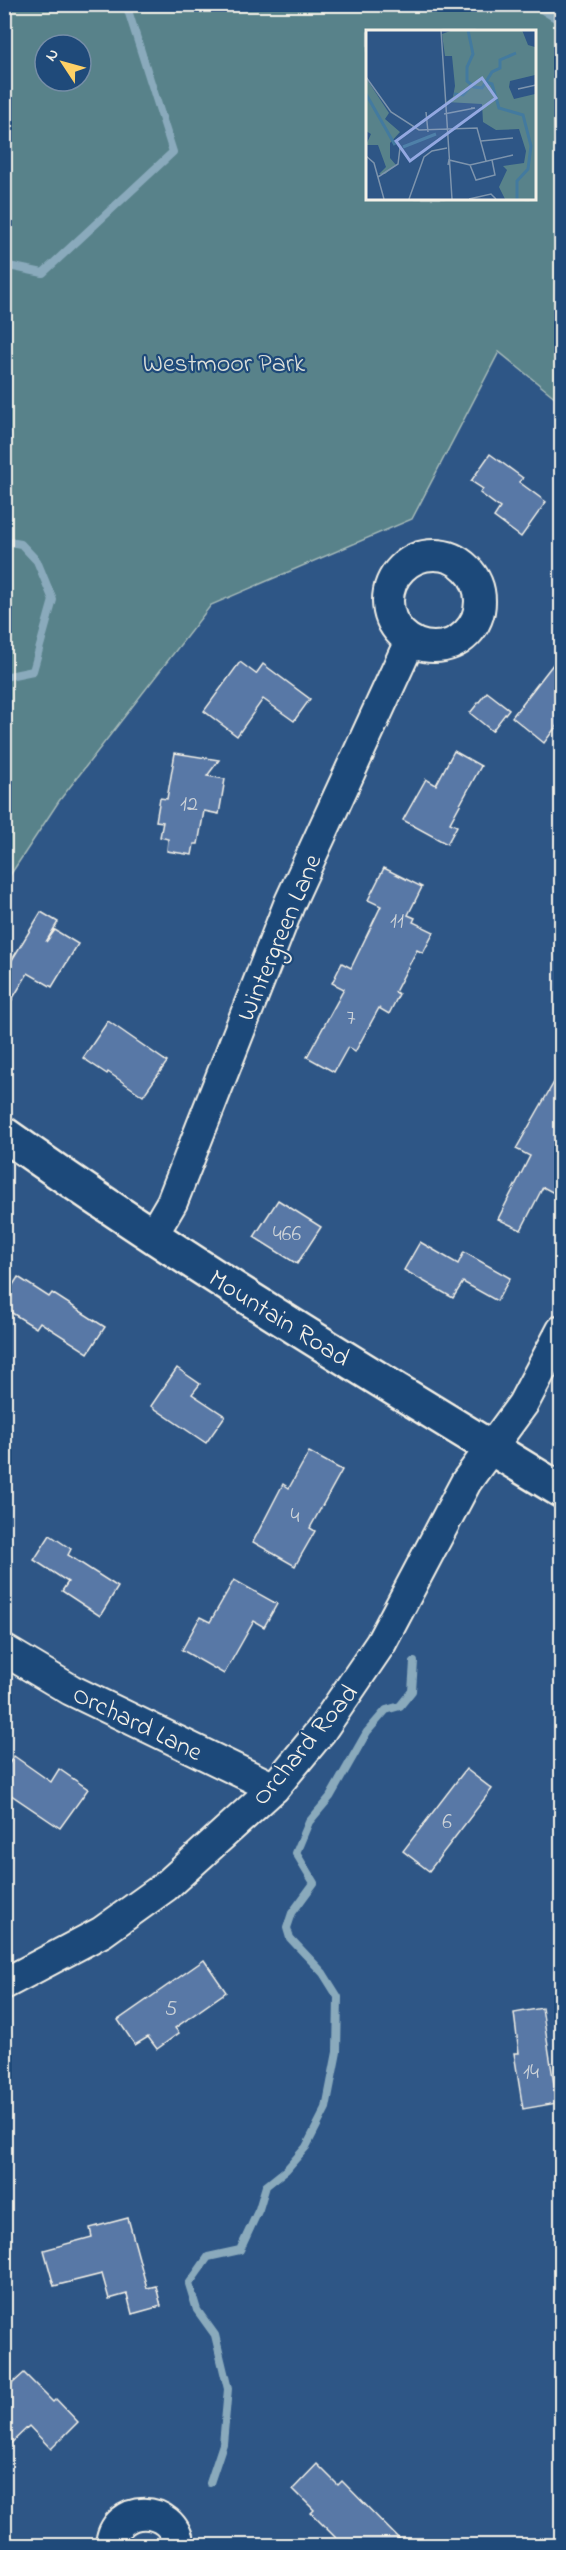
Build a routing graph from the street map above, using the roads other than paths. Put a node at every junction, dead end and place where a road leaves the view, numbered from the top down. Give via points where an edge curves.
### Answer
1 (410, 641) dead end
2 (4, 1134) edge
3 (152, 1236) junction
4 (561, 1330) edge
5 (491, 1448) junction
6 (561, 1491) edge
7 (4, 1650) edge
8 (273, 1788) junction
9 (4, 1984) edge
10 (111, 2546) edge
11 (179, 2546) edge

1 - 3 street, Wintergreen Lane via 290,902 172,1202
2 - 3 main road, Mountain Road
3 - 5 main road, Mountain Road
4 - 5 street, Orchard Road via 523,1404
5 - 6 main road, Mountain Road
5 - 8 street, Orchard Road via 466,1482 360,1677
7 - 8 street, Orchard Lane via 71,1690
8 - 9 street, Orchard Road via 166,1886 102,1932
10 - 11 street via 115,2530 122,2522 142,2513 164,2518 178,2537

